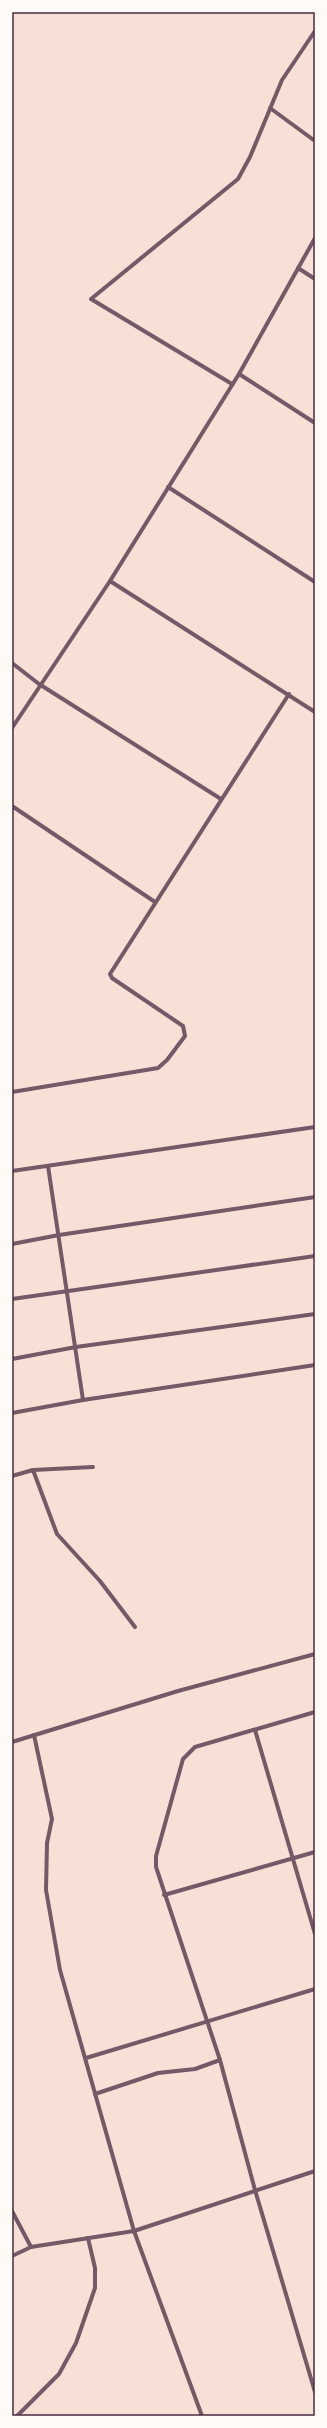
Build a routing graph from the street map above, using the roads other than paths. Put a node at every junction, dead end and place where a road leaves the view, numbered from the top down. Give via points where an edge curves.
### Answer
1 (315, 31) edge
2 (270, 108) junction
3 (315, 141) edge
4 (315, 238) edge
5 (298, 268) junction
6 (315, 280) edge
7 (239, 374) junction
8 (232, 384) junction
9 (315, 423) edge
10 (168, 487) junction
11 (110, 581) junction
12 (315, 582) edge
13 (12, 663) edge
14 (39, 684) junction
15 (290, 694) junction
16 (315, 712) edge
17 (12, 728) edge
18 (221, 799) junction
19 (12, 806) edge
20 (155, 902) junction
21 (12, 1092) edge
22 (315, 1127) edge
23 (48, 1166) junction
24 (12, 1171) edge
25 (315, 1197) edge
26 (59, 1235) junction
27 (12, 1244) edge
28 (315, 1256) edge
29 (68, 1291) junction
30 (12, 1299) edge
31 (315, 1314) edge
32 (76, 1347) junction
33 (12, 1359) edge
34 (315, 1365) edge
35 (83, 1400) junction
36 (12, 1414) edge
37 (93, 1467) dead end
38 (33, 1470) junction
39 (12, 1476) edge
40 (135, 1627) dead end
41 (315, 1654) edge
42 (315, 1712) edge
43 (256, 1730) junction
44 (34, 1735) junction
45 (12, 1742) edge
46 (315, 1852) edge
47 (292, 1858) junction
48 (164, 1895) junction
49 (315, 1934) edge
50 (315, 1989) edge
51 (208, 2022) junction
52 (86, 2058) junction
53 (220, 2060) junction
54 (95, 2094) junction
55 (315, 2171) edge
56 (254, 2190) junction
57 (12, 2211) edge
58 (134, 2231) junction
59 (88, 2238) junction
60 (31, 2247) junction
61 (12, 2256) edge
62 (315, 2392) edge
63 (17, 2416) edge
64 (202, 2416) edge

1 - 2 street via 282,80
2 - 3 street
2 - 8 street via 238,179 91,299
4 - 5 street
5 - 6 street
5 - 7 street
7 - 8 street
7 - 9 street
8 - 10 street
10 - 11 street
10 - 12 street
11 - 14 street
11 - 15 street
13 - 14 street
14 - 17 street
14 - 18 street
15 - 16 street
15 - 18 street
18 - 20 street
19 - 20 street
20 - 21 street via 110,974 112,978 183,1026 185,1036 168,1060 158,1068
22 - 23 street
23 - 24 street
23 - 26 street
25 - 26 street
26 - 27 street
26 - 29 street
28 - 29 street
29 - 30 street
29 - 32 street
31 - 32 street
32 - 33 street
32 - 35 street
34 - 35 street
35 - 36 street
37 - 38 street
38 - 39 street
38 - 40 street via 57,1534 100,1581
41 - 44 street via 178,1691
42 - 43 street
43 - 47 street
43 - 48 street via 195,1747 183,1759 155,1861
44 - 45 street
44 - 52 street via 52,1820 46,1865 50,1921 60,1970
46 - 47 street
47 - 48 street
47 - 49 street
48 - 51 street
50 - 51 street
51 - 52 street
51 - 53 street
52 - 54 street
53 - 54 street via 195,2069 158,2073
53 - 56 street
54 - 58 street
55 - 56 street
56 - 58 street
56 - 62 street
57 - 60 street
58 - 59 street
58 - 64 street
59 - 60 street
59 - 63 street via 95,2268 95,2288 76,2343 59,2374
60 - 61 street

